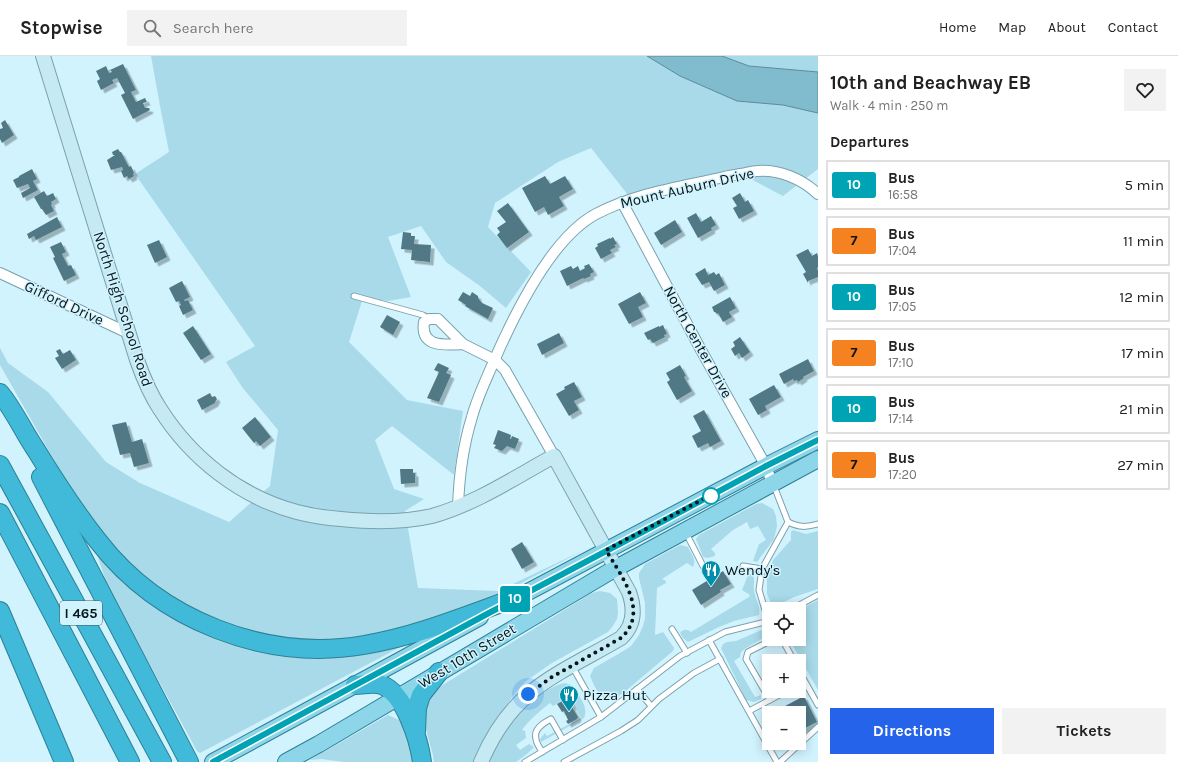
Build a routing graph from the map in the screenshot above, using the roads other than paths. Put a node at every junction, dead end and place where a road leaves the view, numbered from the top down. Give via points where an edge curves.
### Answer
1 (43, 56) edge
2 (818, 194) edge
3 (622, 202) junction
4 (0, 273) edge
5 (354, 296) dead end
6 (429, 320) junction
7 (128, 332) junction
8 (463, 344) junction
9 (495, 360) junction
10 (0, 393) edge
11 (0, 399) edge
12 (818, 440) edge
13 (554, 456) junction
14 (818, 459) edge
15 (0, 464) edge
16 (766, 466) junction
17 (772, 483) junction
18 (458, 507) junction
19 (0, 513) edge
20 (788, 522) junction
21 (818, 524) edge
22 (685, 531) junction
23 (611, 559) junction
24 (703, 566) dead end
25 (742, 566) dead end
26 (762, 570) junction
27 (818, 595) edge
28 (521, 596) junction
29 (763, 602) edge
30 (805, 602) edge
31 (0, 611) edge
32 (762, 623) edge
33 (672, 629) dead end
34 (710, 640) junction
35 (762, 645) edge
36 (687, 652) junction
37 (720, 659) junction
38 (572, 666) junction
39 (439, 672) junction
40 (806, 683) edge
41 (355, 685) junction
42 (637, 690) junction
43 (398, 697) junction
44 (774, 698) edge
45 (770, 700) junction
46 (818, 705) edge
47 (651, 706) junction
48 (749, 711) junction
49 (601, 717) junction
50 (818, 727) edge
51 (416, 734) junction
52 (563, 740) junction
53 (542, 752) junction
54 (528, 761) edge
55 (64, 762) edge
56 (130, 762) edge
57 (162, 762) edge
58 (189, 762) edge
59 (213, 762) edge
60 (286, 762) edge
61 (422, 762) edge
62 (481, 762) edge
63 (564, 762) edge
64 (778, 762) edge

1 - 7 street, North High School Road
2 - 3 street, Mount Auburn Drive via 790,176 757,171
3 - 9 street, Mount Auburn Drive via 594,215 560,245 518,310
3 - 16 street, North Center Drive
4 - 7 street, Gifford Drive
5 - 6 lane via 423,315
6 - 8 street via 438,319
6 - 8 street via 424,322 423,330 432,342
7 - 18 street, North High School Road via 144,378 167,421 203,461 246,491 296,512 368,522 432,516
8 - 9 street
9 - 13 street via 505,370
9 - 18 street, Mount Auburn Drive via 479,395 469,426 461,470
10 - 28 highway via 59,487 98,542 129,574 162,600 197,621 278,646 341,648 416,632
11 - 58 highway
12 - 16 main road, West 10th Street
13 - 18 street, North High School Road
13 - 23 street
14 - 17 main road, West 10th Street
15 - 57 highway, I 465
16 - 17 street, North Center Drive
16 - 23 main road, West 10th Street
17 - 20 lane
17 - 22 main road, West 10th Street
19 - 56 highway, I 465
20 - 21 lane via 804,527
20 - 26 lane
22 - 23 main road, West 10th Street
22 - 24 lane
23 - 28 main road, West 10th Street
23 - 38 street via 632,600 634,608 629,629 621,638
23 - 39 main road, West 10th Street
25 - 26 lane
26 - 29 lane via 759,590
27 - 30 lane
28 - 41 main road, West 10th Street
31 - 55 highway
32 - 34 lane via 725,632
33 - 36 lane
34 - 36 lane
34 - 37 lane
35 - 45 lane via 748,652 746,659
36 - 42 lane
37 - 47 lane via 694,673
37 - 48 lane
38 - 49 lane
38 - 62 street via 536,688 514,709 492,738
39 - 43 main road, West 10th Street
39 - 51 highway via 421,695 417,708
40 - 46 lane
41 - 43 highway via 380,684
41 - 59 main road, West 10th Street
42 - 47 lane
42 - 49 lane
43 - 51 highway
43 - 60 main road, West 10th Street
44 - 45 lane
45 - 48 lane
47 - 63 lane via 638,720 621,732
48 - 64 lane
49 - 52 lane
50 - 64 lane
51 - 61 highway
52 - 53 lane
52 - 53 lane via 551,719 542,723 536,732 536,739
53 - 54 lane

